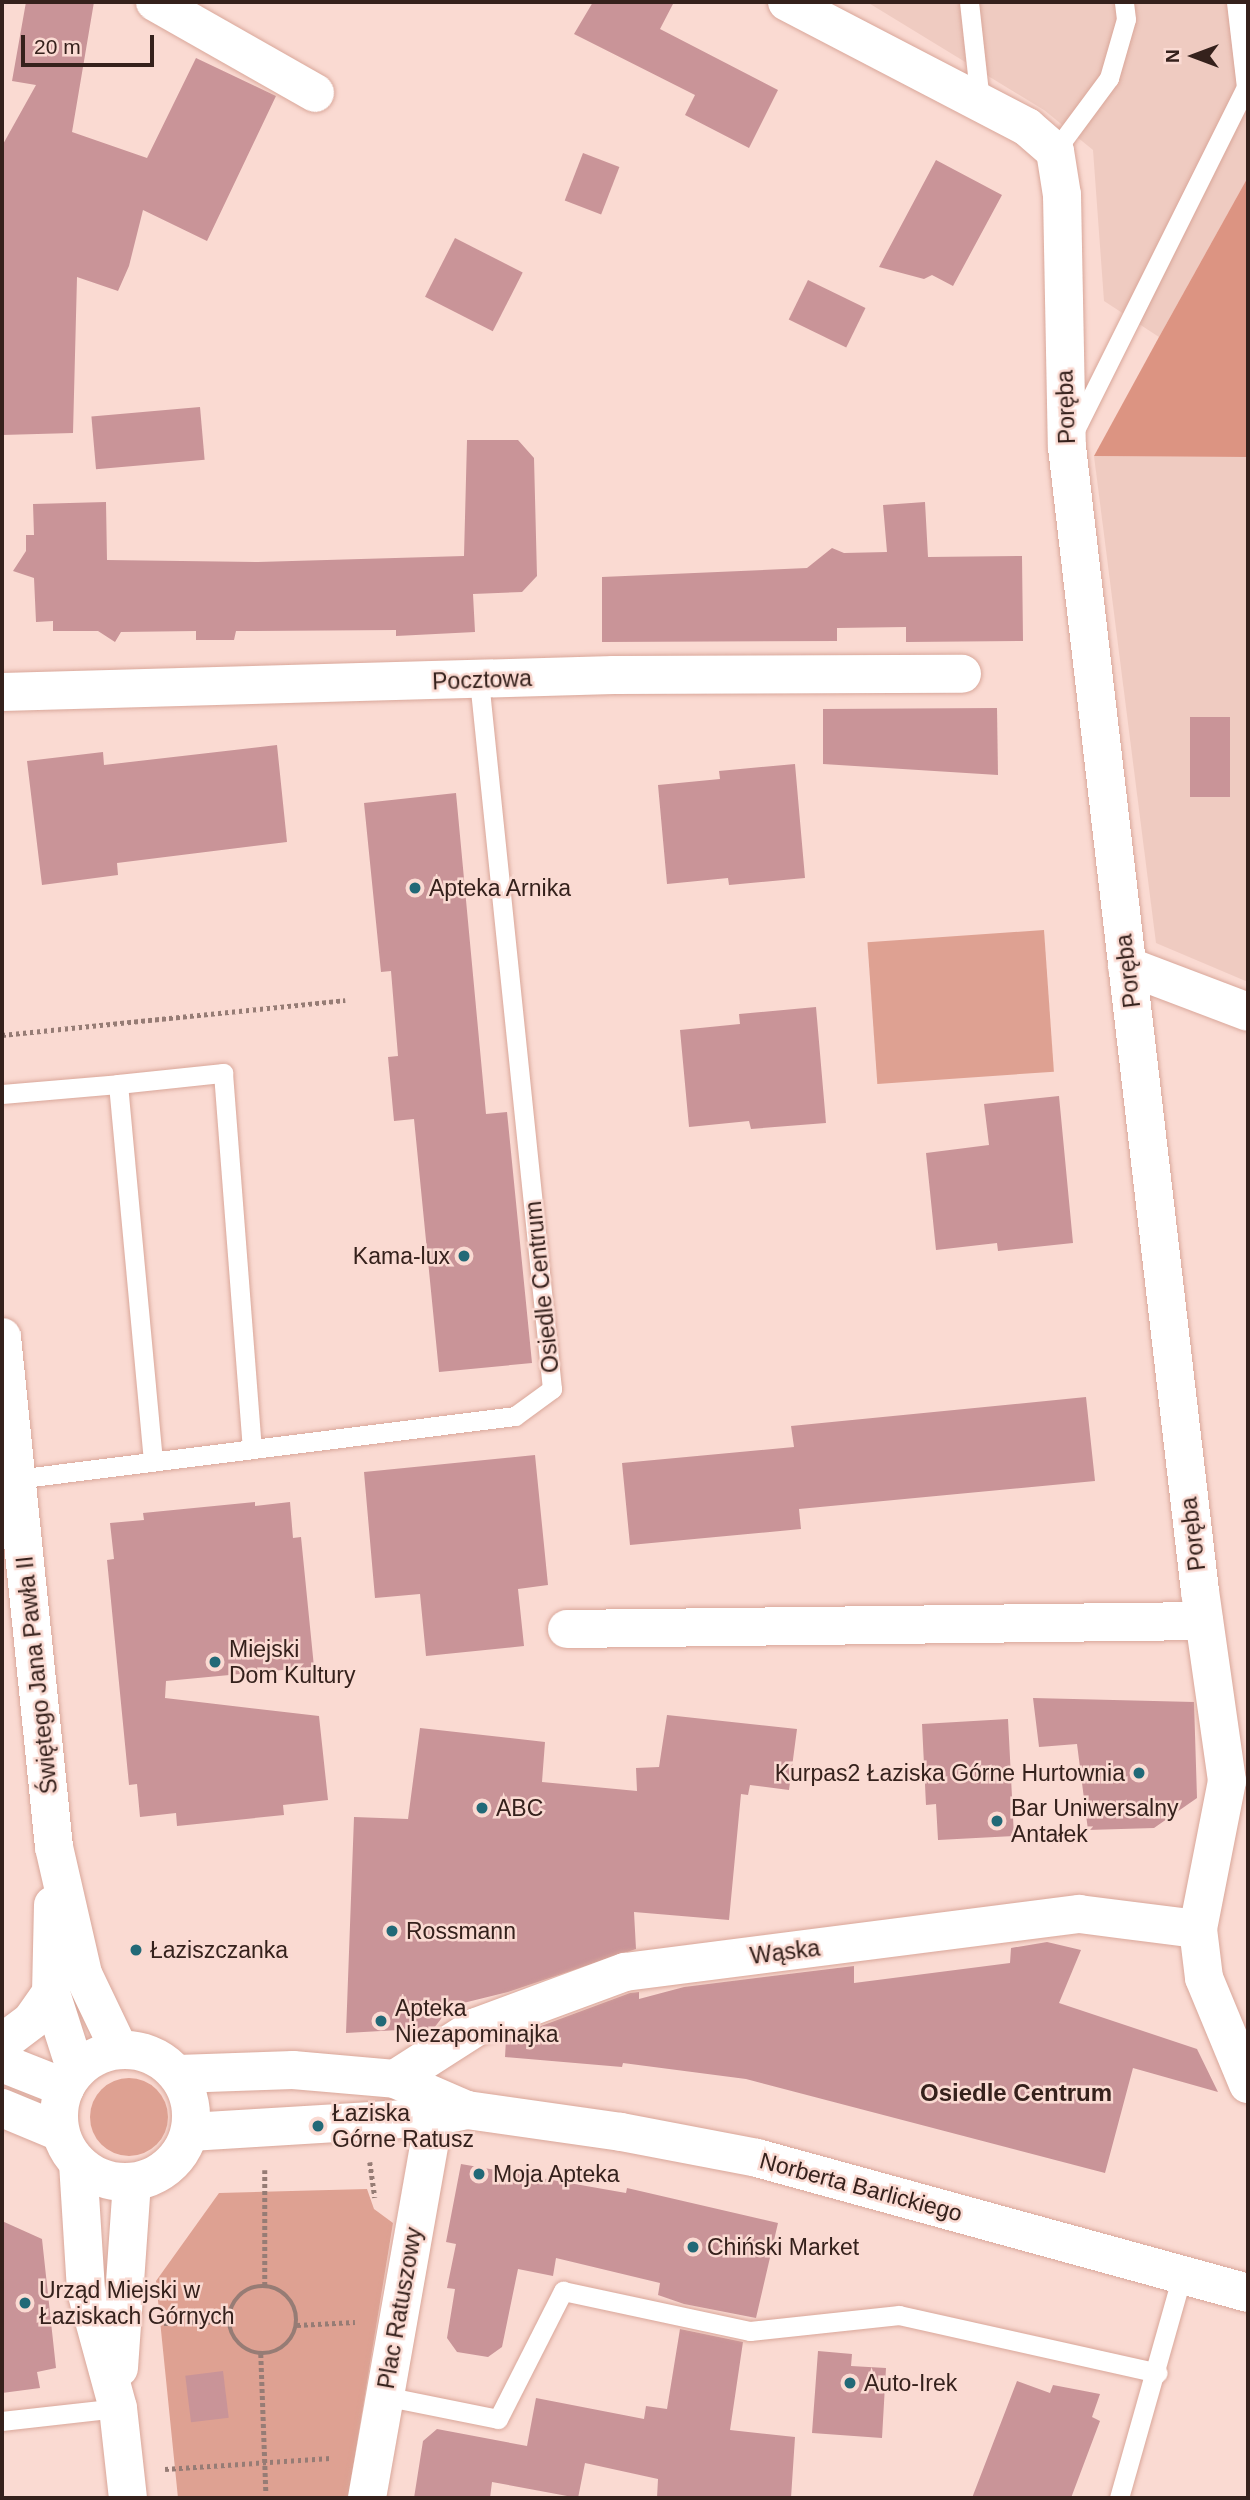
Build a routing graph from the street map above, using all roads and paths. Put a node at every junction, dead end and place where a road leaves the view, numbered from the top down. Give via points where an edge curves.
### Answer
1 (156, 2) edge
2 (787, 2) edge
3 (969, 2) edge
4 (1124, 2) edge
5 (1236, 2) edge
6 (1247, 85) edge
7 (315, 93) dead end
8 (980, 102) junction
9 (1055, 151) junction
10 (1067, 447) junction
11 (962, 674) dead end
12 (479, 680) junction
13 (2, 692) edge
14 (1127, 966) junction
15 (345, 1000) dead end
16 (1248, 1012) edge
17 (2, 1035) edge
18 (118, 1084) junction
19 (2, 1094) edge
20 (2, 1337) edge
21 (253, 1447) junction
22 (153, 1458) junction
23 (16, 1479) junction
24 (1204, 1621) junction
25 (567, 1629) dead end
26 (1238, 1779) edge
27 (54, 1847) junction
28 (1198, 1928) junction
29 (51, 1993) junction
30 (2, 2043) edge
31 (119, 2049) junction
32 (2, 2063) edge
33 (178, 2074) junction
34 (70, 2079) junction
35 (395, 2079) junction
36 (1248, 2084) edge
37 (2, 2108) edge
38 (451, 2113) junction
39 (190, 2132) junction
40 (69, 2148) junction
41 (265, 2165) dead end
42 (132, 2182) junction
43 (1182, 2275) junction
44 (265, 2286) junction
45 (1248, 2293) edge
46 (229, 2320) junction
47 (359, 2322) dead end
48 (149, 2323) dead end
49 (297, 2325) junction
50 (261, 2354) junction
51 (1158, 2373) junction
52 (384, 2396) junction
53 (118, 2408) junction
54 (2, 2421) edge
55 (346, 2456) dead end
56 (264, 2463) junction
57 (165, 2469) dead end
58 (266, 2493) dead end
59 (128, 2498) edge
60 (367, 2498) edge
61 (1119, 2498) edge

1 - 7 street
2 - 8 street
3 - 8 lane
4 - 9 lane via 1125,19 1109,78
5 - 6 lane
6 - 10 lane
8 - 9 street via 1027,127
9 - 10 street, Poręba via 1062,195
10 - 14 street, Poręba
11 - 12 street, Pocztowa
12 - 13 street, Pocztowa
12 - 21 lane, Osiedle Centrum via 552,1389 515,1416
14 - 16 street
14 - 24 street, Poręba
15 - 17 path
18 - 19 lane
18 - 21 lane via 223,1073
18 - 22 lane
20 - 23 street, Świętego Jana Pawła II
21 - 22 lane, Osiedle Centrum
22 - 23 lane, Osiedle Centrum
23 - 27 street, Świętego Jana Pawła II
24 - 25 street
24 - 26 street, Poręba
26 - 28 street, Poręba
27 - 29 street, Świętego Jana Pawła II
27 - 31 street, Świętego Jana Pawła II via 83,1973
28 - 35 street, Wąska via 1079,1914 625,1972 476,2026
28 - 36 street, Poręba via 1204,1978
29 - 30 street via 32,2020
29 - 34 street, Świętego Jana Pawła II
31 - 33 street via 141,2051
31 - 34 street via 96,2056
32 - 34 street
33 - 35 street, Norberta Barlickiego via 293,2070
33 - 39 street via 191,2102
34 - 40 street via 59,2110
35 - 38 street, Norberta Barlickiego
37 - 40 street
38 - 39 street, Norberta Barlickiego
38 - 43 street, Norberta Barlickiego via 614,2130 757,2158
38 - 52 street, Plac Ratuszowy
39 - 42 street via 179,2156 169,2165 158,2174
40 - 42 street via 103,2179
40 - 53 street via 86,2291
41 - 44 path
42 - 53 street via 122,2285
43 - 45 street, Norberta Barlickiego
43 - 51 lane
44 - 46 path via 244,2292 230,2310
44 - 49 path via 286,2294 293,2303
46 - 48 path
46 - 50 path via 236,2341
47 - 49 path
49 - 50 path via 287,2345
50 - 56 path
51 - 52 lane via 899,2315 750,2331 563,2291 498,2418
51 - 61 lane
52 - 60 street, Plac Ratuszowy
53 - 54 lane
53 - 59 street
55 - 56 path
56 - 57 path
56 - 58 path

